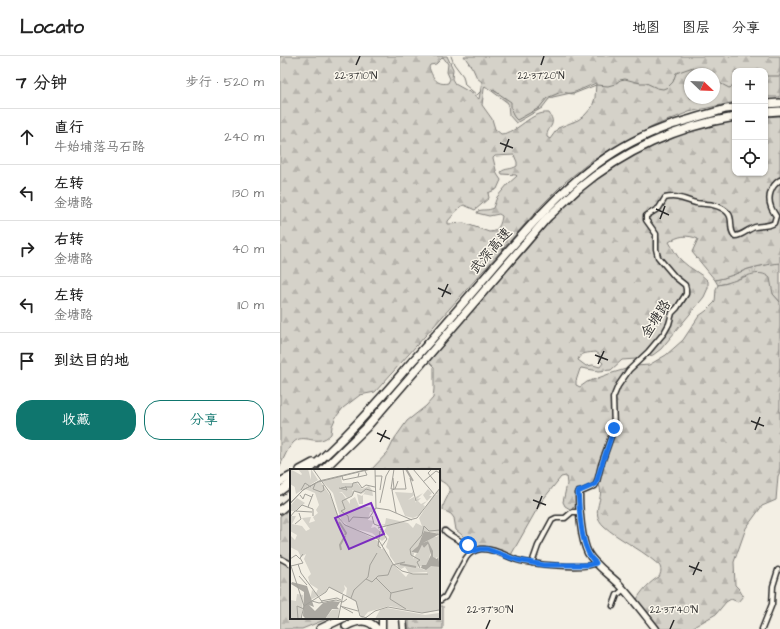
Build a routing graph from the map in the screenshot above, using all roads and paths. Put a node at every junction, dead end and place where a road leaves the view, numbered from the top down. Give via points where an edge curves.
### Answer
1 (780, 103) edge
2 (768, 104) edge
3 (732, 108) edge
4 (780, 111) edge
5 (768, 112) edge
6 (732, 118) edge
7 (780, 180) edge
8 (328, 454) junction
9 (302, 469) edge
10 (310, 469) edge
11 (325, 469) edge
12 (290, 477) edge
13 (280, 482) edge
14 (290, 484) edge
15 (280, 491) edge
16 (578, 492) joint
17 (290, 497) edge
18 (290, 501) edge
19 (280, 506) edge
20 (580, 512) junction
21 (446, 531) dead end
22 (474, 551) junction
23 (280, 558) edge
24 (290, 563) edge
25 (532, 563) junction
26 (596, 563) junction
27 (778, 570) dead end
28 (624, 589) junction
29 (440, 600) edge
30 (613, 606) dead end
31 (341, 619) edge
32 (356, 619) edge
33 (403, 619) edge
34 (343, 628) edge
35 (320, 629) edge
36 (370, 629) edge
37 (377, 629) edge
38 (404, 629) edge
39 (656, 629) edge
40 (762, 629) edge

1 - 2 highway
3 - 8 highway, 武深高速 via 673,124 632,142 582,175 562,192 369,412
4 - 5 highway
6 - 11 highway, 武深高速 via 693,126 645,145 578,189 538,229 374,420
7 - 16 street, 金塘路 via 773,187 769,198 776,216 774,222 739,236 732,233 730,215 726,211 685,198 665,198 659,208 646,216 656,234 658,257 675,278 685,285 686,294 672,313 664,332 629,370 618,386 613,398 614,428 597,482 595,486
8 - 9 highway
8 - 10 highway, 武深高速
12 - 13 highway
14 - 15 highway
16 - 20 street, 金塘路
17 - 19 highway
18 - 19 highway
20 - 25 street via 572,512 565,518 552,520
20 - 26 street, 金塘路 via 585,545 588,554
21 - 22 street via 465,542
22 - 25 street via 487,549
22 - 29 street via 466,558 445,597
23 - 24 street
25 - 26 street
26 - 28 street, 金塘路
27 - 40 street via 773,586 772,604
28 - 30 street via 617,595
28 - 39 street, 金塘路
31 - 35 highway
32 - 34 highway
33 - 38 street
34 - 36 highway via 356,625
34 - 37 highway via 363,621

